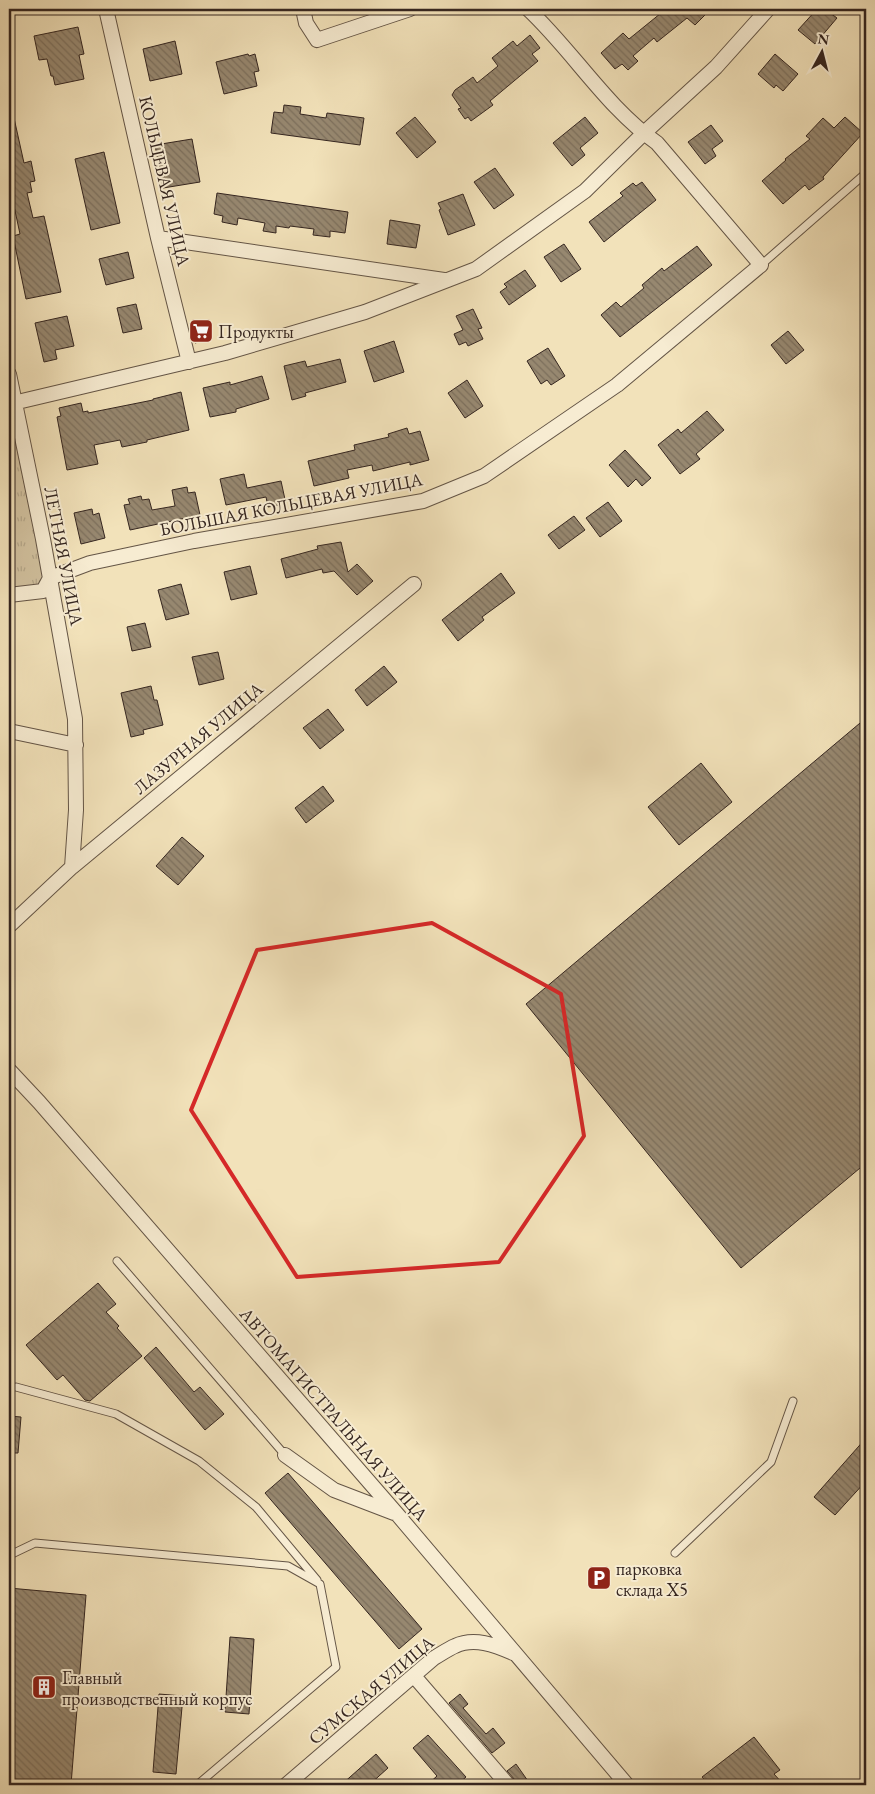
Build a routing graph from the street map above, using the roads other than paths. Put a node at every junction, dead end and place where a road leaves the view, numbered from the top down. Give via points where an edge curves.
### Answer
1 (106, 9) edge
2 (303, 9) edge
3 (410, 9) edge
4 (528, 9) edge
5 (768, 9) edge
6 (644, 133) junction
7 (866, 173) edge
8 (158, 238) junction
9 (761, 265) junction
10 (445, 280) junction
11 (189, 362) junction
12 (9, 374) edge
13 (12, 403) edge
14 (50, 578) junction
15 (414, 584) dead end
16 (9, 595) edge
17 (9, 732) edge
18 (76, 744) junction
19 (72, 867) junction
20 (9, 926) edge
21 (9, 1070) edge
22 (118, 1261) dead end
23 (16, 1387) dead end
24 (793, 1401) dead end
25 (285, 1455) joint
26 (397, 1514) junction
27 (9, 1554) edge
28 (675, 1554) dead end
29 (320, 1584) junction
30 (516, 1655) junction
31 (414, 1676) junction
32 (294, 1783) edge
33 (198, 1785) edge
34 (508, 1785) edge
35 (627, 1785) edge

1 - 8 street, КОЛЬЦЕВАЯ УЛИЦА
2 - 3 street via 306,22 317,40
4 - 6 street
5 - 6 street via 716,67
6 - 9 street via 657,143
6 - 10 street via 585,191 476,269
7 - 9 lane
8 - 10 street
8 - 11 street, КОЛЬЦЕВАЯ УЛИЦА
9 - 14 street, БОЛЬШАЯ КОЛЬЦЕВАЯ УЛИЦА via 617,385 484,476 423,501 194,541 90,563
10 - 11 street via 365,312
11 - 13 street
12 - 13 street, ЛЕТНЯЯ УЛИЦА
13 - 14 street, ЛЕТНЯЯ УЛИЦА
14 - 16 street, БОЛЬШАЯ КОЛЬЦЕВАЯ УЛИЦА via 43,591
14 - 18 street, ЛЕТНЯЯ УЛИЦА via 75,719
15 - 19 street, ЛАЗУРНАЯ УЛИЦА
17 - 18 street
18 - 19 street, ЛЕТНЯЯ УЛИЦА
19 - 20 street, ЛАЗУРНАЯ УЛИЦА
21 - 26 street, АВТОМАГИСТРАЛЬНАЯ УЛИЦА
22 - 25 lane
23 - 29 lane via 116,1414 200,1461 256,1507
24 - 28 lane via 771,1462
25 - 26 street via 334,1490
26 - 30 street, АВТОМАГИСТРАЛЬНАЯ УЛИЦА
27 - 29 lane via 35,1543 288,1566
29 - 33 lane via 336,1667
30 - 31 street, СУМСКАЯ УЛИЦА via 497,1646 476,1642 456,1645 434,1658
30 - 35 street, АВТОМАГИСТРАЛЬНАЯ УЛИЦА
31 - 32 street, СУМСКАЯ УЛИЦА
31 - 34 street

